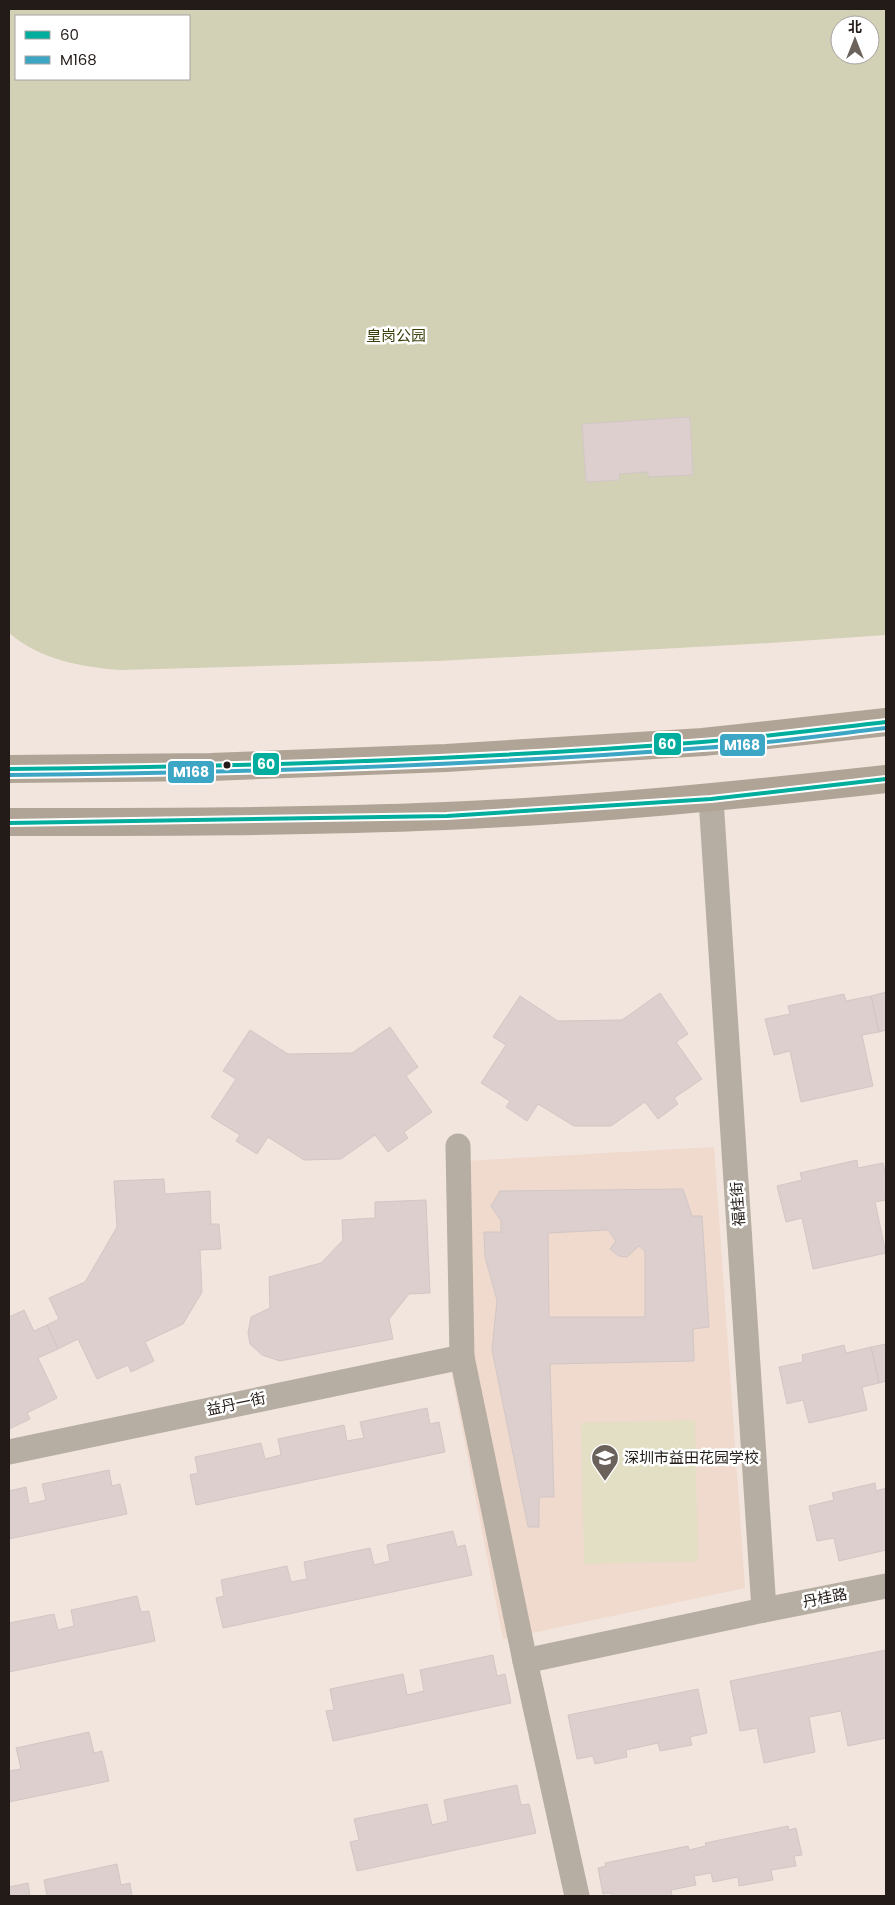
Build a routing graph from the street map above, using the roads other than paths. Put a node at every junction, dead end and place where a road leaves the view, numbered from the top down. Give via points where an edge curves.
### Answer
1 (886, 722) edge
2 (13, 768) edge
3 (886, 779) edge
4 (711, 799) junction
5 (9, 823) edge
6 (458, 1146) dead end
7 (462, 1356) junction
8 (9, 1452) edge
9 (886, 1586) edge
10 (764, 1610) junction
11 (525, 1661) junction
12 (577, 1896) edge

1 - 2 main road via 703,742 446,758 211,767
3 - 4 main road
4 - 5 main road via 447,816
4 - 10 street, 福桂街
6 - 7 street
7 - 8 street, 益丹一街
7 - 11 street
9 - 10 street, 丹桂路
10 - 11 street, 丹桂路
11 - 12 street

